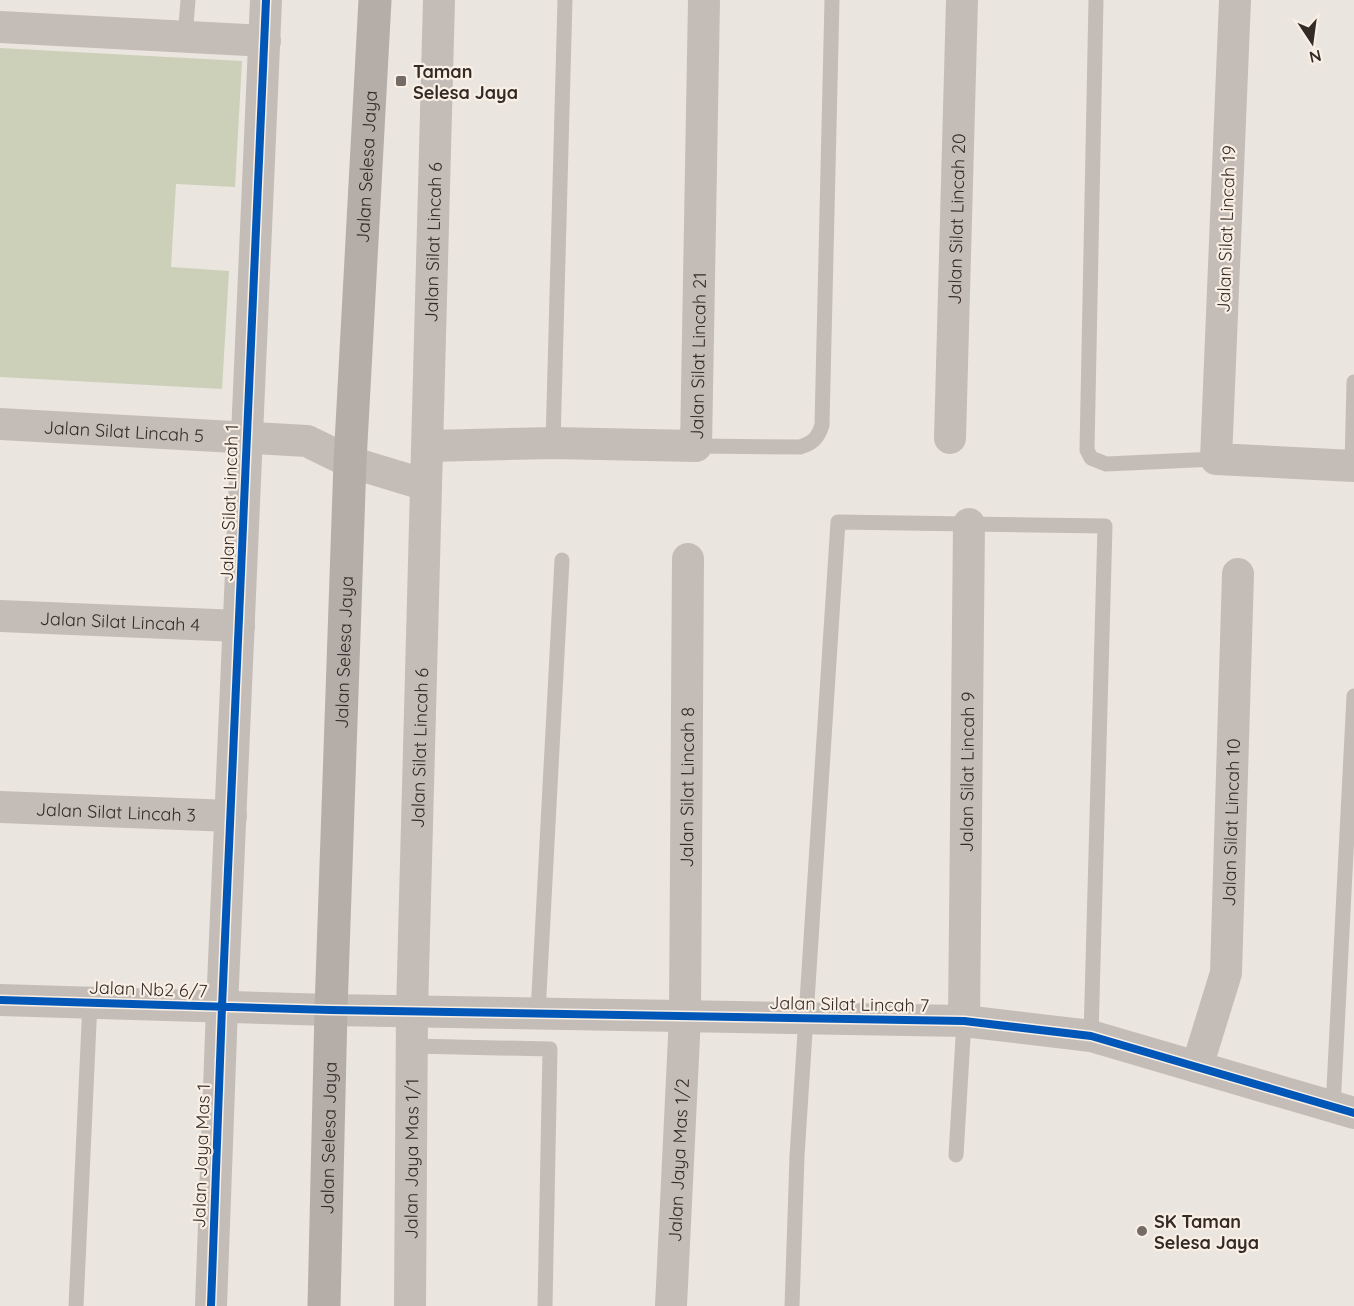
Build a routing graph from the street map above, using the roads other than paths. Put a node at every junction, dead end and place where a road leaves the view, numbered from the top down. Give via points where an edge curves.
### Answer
1 (188, 0) edge
2 (267, 0) edge
3 (375, 0) edge
4 (439, 0) edge
5 (565, 0) edge
6 (704, 0) edge
7 (832, 0) edge
8 (962, 0) edge
9 (1096, 0) edge
10 (1235, 0) edge
11 (0, 27) edge
12 (185, 38) junction
13 (265, 41) junction
14 (1354, 382) edge
15 (0, 424) edge
16 (247, 437) junction
17 (950, 438) dead end
18 (553, 443) junction
19 (429, 446) junction
20 (696, 446) junction
21 (1216, 459) junction
22 (350, 462) junction
23 (1353, 466) edge
24 (426, 485) junction
25 (969, 524) junction
26 (688, 559) dead end
27 (562, 560) dead end
28 (1238, 574) dead end
29 (0, 616) edge
30 (239, 626) junction
31 (1354, 696) edge
32 (0, 807) edge
33 (231, 816) junction
34 (0, 1000) edge
35 (90, 1002) junction
36 (222, 1006) junction
37 (331, 1010) junction
38 (412, 1011) junction
39 (538, 1013) junction
40 (685, 1016) junction
41 (806, 1018) junction
42 (964, 1021) junction
43 (1091, 1036) junction
44 (412, 1046) junction
45 (1197, 1067) junction
46 (1343, 1111) edge
47 (956, 1155) dead end
48 (76, 1306) edge
49 (211, 1306) edge
50 (324, 1306) edge
51 (410, 1306) edge
52 (545, 1306) edge
53 (671, 1306) edge
54 (792, 1306) edge

1 - 12 lane
2 - 13 street, Jalan Silat Lincah 1
3 - 22 street, Jalan Selesa Jaya
4 - 19 street, Jalan Silat Lincah 6
5 - 18 lane
6 - 20 street, Jalan Silat Lincah 21
7 - 20 lane via 819,436 800,447
8 - 17 street, Jalan Silat Lincah 20
9 - 21 lane via 1087,450 1091,458 1106,464
10 - 21 street, Jalan Silat Lincah 19
11 - 12 street
12 - 13 street
13 - 16 street, Jalan Silat Lincah 1
14 - 23 lane
15 - 16 street, Jalan Silat Lincah 5
16 - 22 street, Jalan Silat Lincah 5 via 307,441
16 - 30 street, Jalan Silat Lincah 1
18 - 19 street, Jalan Silat Lincah 21
18 - 20 street, Jalan Silat Lincah 21
19 - 24 street, Jalan Silat Lincah 6
21 - 23 street
22 - 24 street
22 - 37 street, Jalan Selesa Jaya
24 - 38 street, Jalan Silat Lincah 6
25 - 41 lane via 838,522
25 - 42 street, Jalan Silat Lincah 9
25 - 43 lane via 1105,526
26 - 40 street, Jalan Silat Lincah 8
27 - 39 lane
28 - 45 street, Jalan Silat Lincah 10 via 1226,973
29 - 30 street, Jalan Silat Lincah 4
30 - 33 street, Jalan Silat Lincah 1
31 - 46 lane
32 - 33 street, Jalan Silat Lincah 3
33 - 36 street, Jalan Silat Lincah 1
34 - 35 street, Jalan Nb2 6/7
35 - 36 street, Jalan Nb2 6/7
35 - 48 lane
36 - 37 street, Jalan Nb2 6/7
36 - 49 street, Jalan Jaya Mas 1
37 - 38 street, Jalan Silat Lincah 7
37 - 50 street, Jalan Selesa Jaya
38 - 39 street, Jalan Silat Lincah 7
38 - 44 street, Jalan Jaya Mas 1/1
39 - 40 street, Jalan Silat Lincah 7
40 - 41 street, Jalan Silat Lincah 7
40 - 53 street, Jalan Jaya Mas 1/2
41 - 42 street, Jalan Silat Lincah 7
41 - 54 lane
42 - 43 street, Jalan Silat Lincah 7
42 - 47 lane
43 - 45 street, Jalan Silat Lincah 7
44 - 51 street, Jalan Jaya Mas 1/1
44 - 52 lane via 550,1050
45 - 46 street, Jalan Silat Lincah 7

